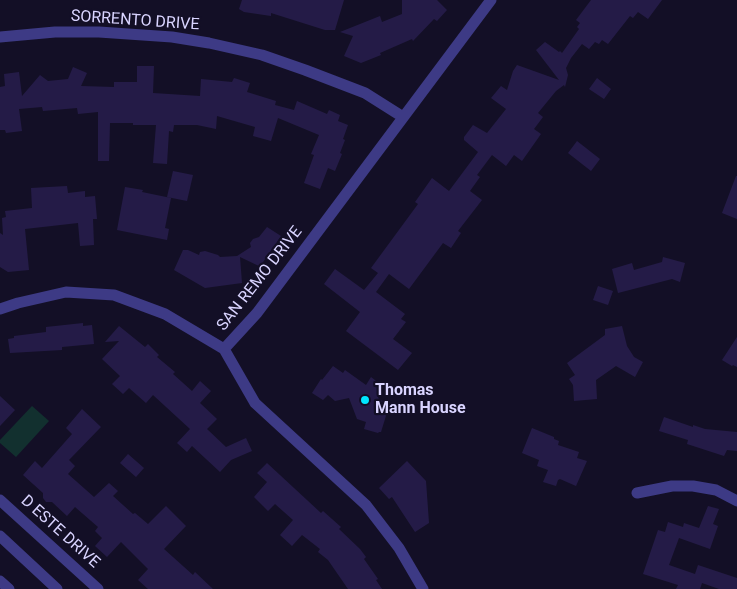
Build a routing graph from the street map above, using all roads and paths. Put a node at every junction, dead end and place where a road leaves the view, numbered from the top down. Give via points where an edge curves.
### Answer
1 (490, 0) edge
2 (0, 37) edge
3 (403, 117) junction
4 (0, 309) edge
5 (224, 349) junction
6 (637, 493) dead end
7 (0, 500) edge
8 (737, 501) edge
9 (0, 536) edge
10 (0, 581) edge
11 (9, 589) edge
12 (57, 589) edge
13 (98, 589) edge
14 (423, 589) edge

1 - 3 street, SAN REMO DRIVE
2 - 3 street, SORRENTO DRIVE via 98,32 209,43 262,55 305,70 365,93
3 - 5 street, SAN REMO DRIVE via 257,313
4 - 5 street via 66,292 114,295 165,314
5 - 14 street, SAN REMO DRIVE via 255,403 366,506 400,548
6 - 8 street via 672,486 693,486 716,490
7 - 13 street, D ESTE DRIVE
9 - 12 street
10 - 11 street

